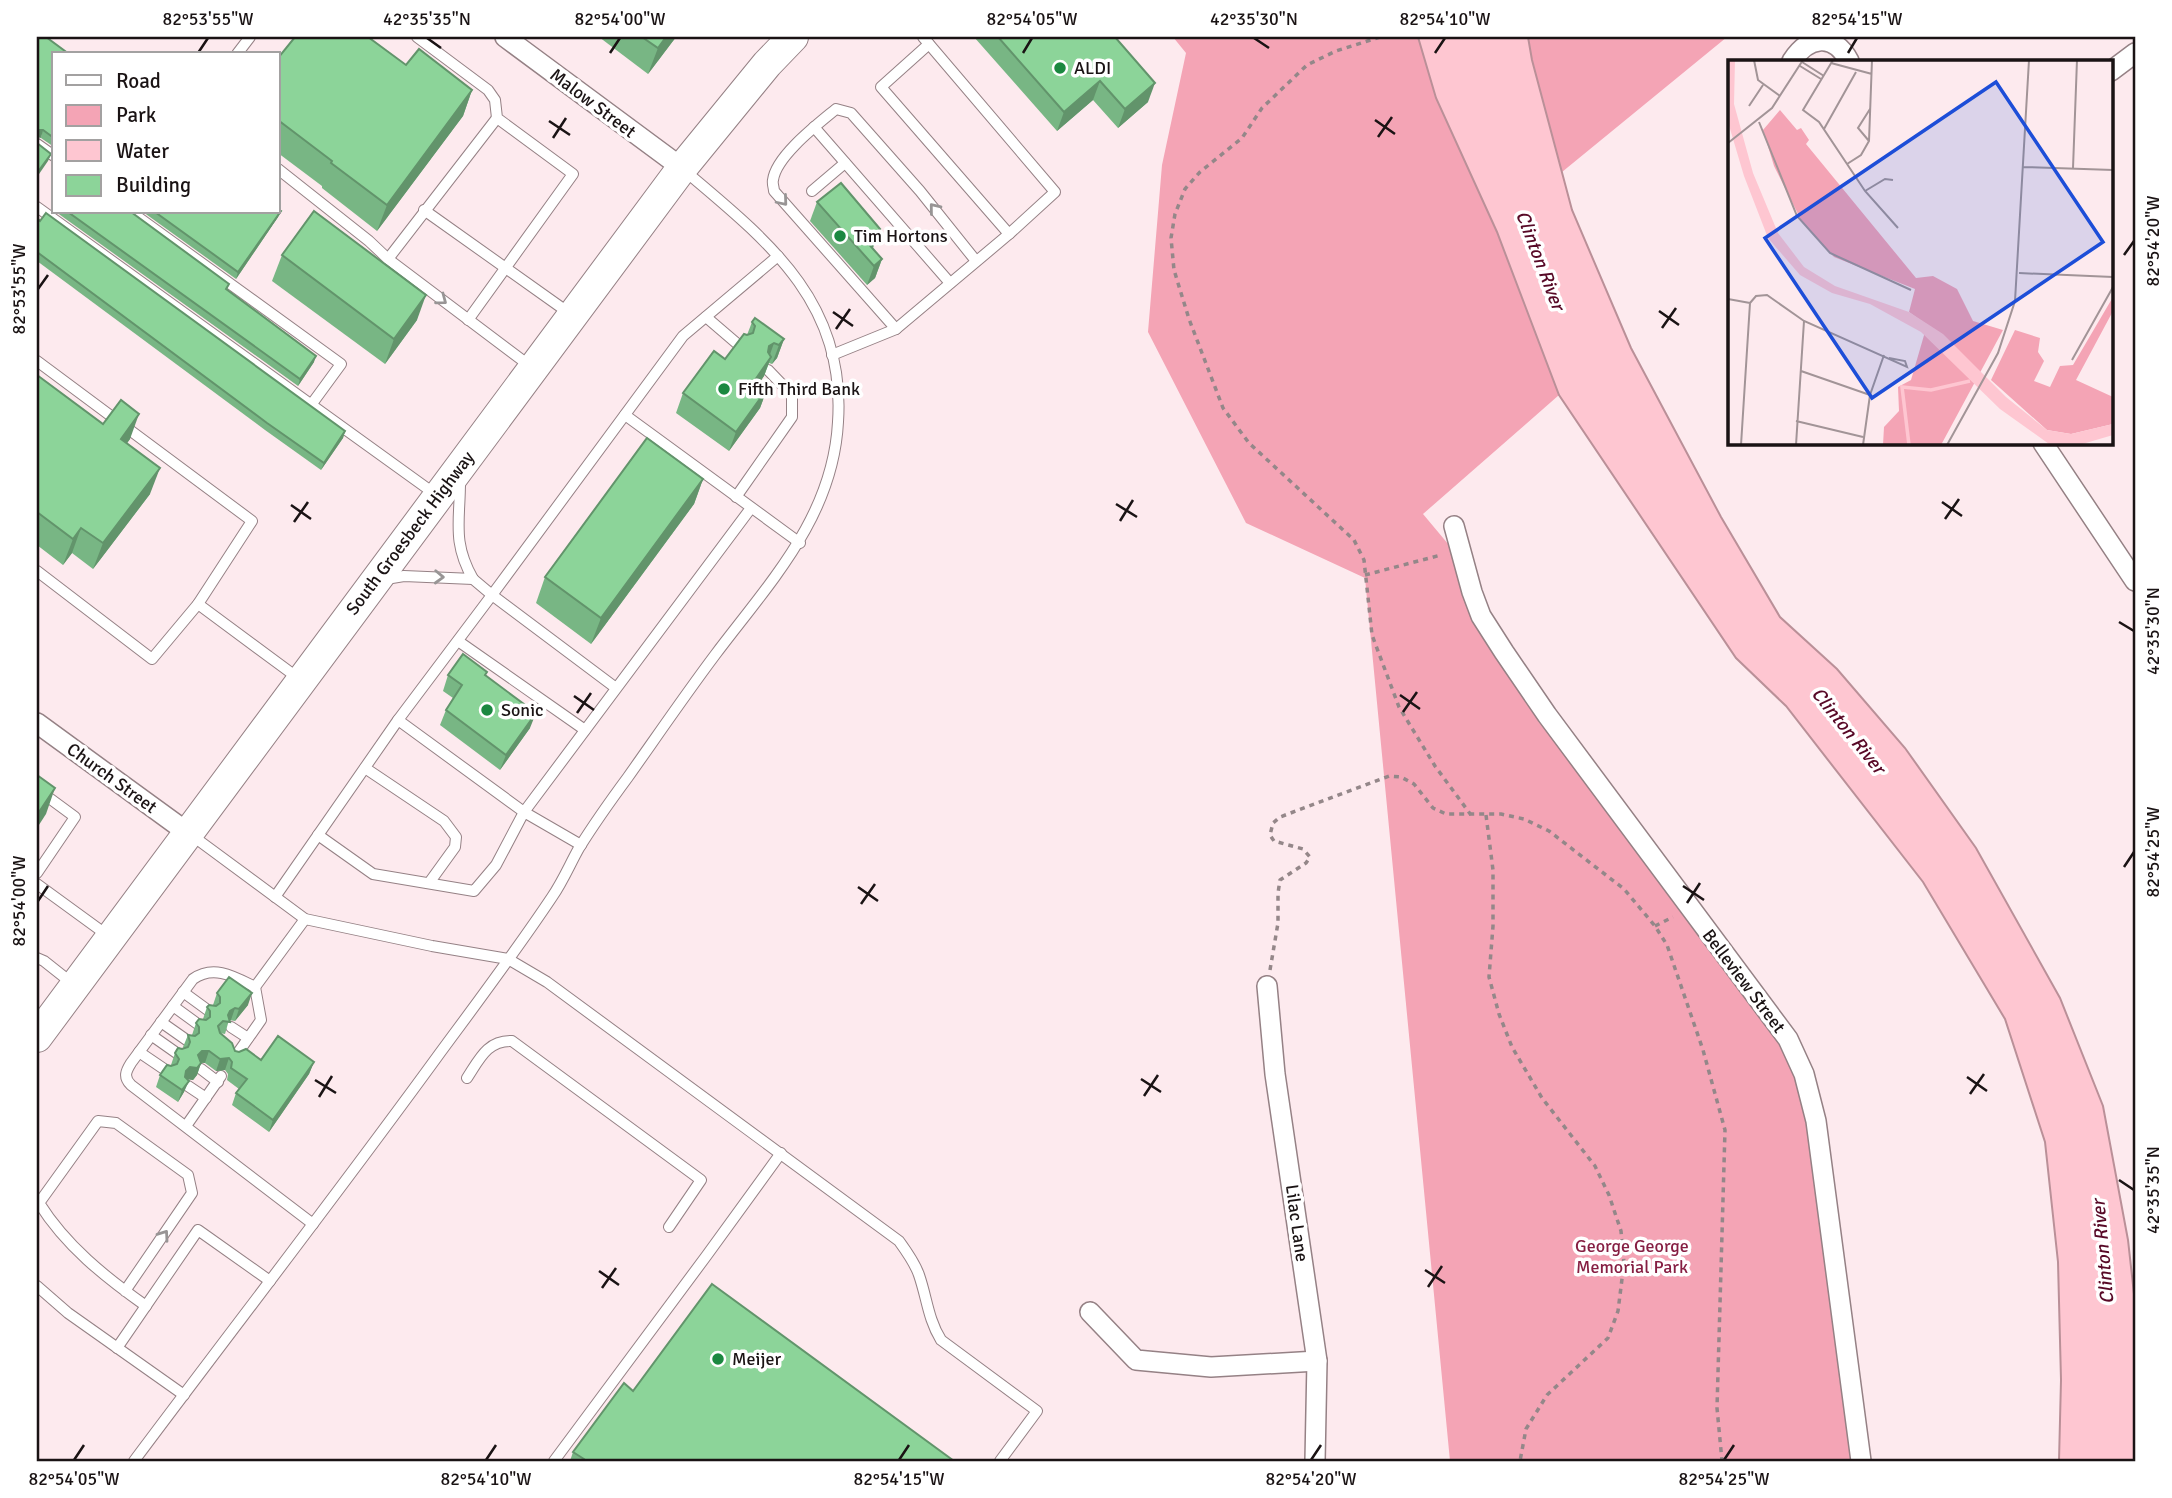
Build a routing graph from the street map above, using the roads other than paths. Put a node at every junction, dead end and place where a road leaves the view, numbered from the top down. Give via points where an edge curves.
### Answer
1 (250, 37) edge
2 (417, 37) edge
3 (505, 37) edge
4 (794, 37) edge
5 (926, 40) edge
6 (239, 52) edge
7 (2135, 53) edge
8 (1793, 60) edge
9 (1848, 60) edge
10 (2112, 70) edge
11 (497, 118) junction
12 (814, 127) junction
13 (37, 144) edge
14 (52, 155) edge
15 (845, 163) junction
16 (682, 168) junction
17 (280, 171) edge
18 (812, 191) dead end
19 (37, 207) edge
20 (424, 210) junction
21 (134, 214) edge
22 (1009, 234) junction
23 (778, 256) junction
24 (388, 259) junction
25 (976, 261) junction
26 (506, 268) junction
27 (950, 283) junction
28 (573, 315) junction
29 (706, 317) junction
30 (468, 320) junction
31 (896, 329) junction
32 (741, 347) edge
33 (832, 355) junction
34 (37, 360) edge
35 (533, 368) junction
36 (768, 370) edge
37 (311, 405) junction
38 (625, 415) junction
39 (2044, 444) edge
40 (460, 467) junction
41 (438, 496) junction
42 (737, 497) junction
43 (751, 508) junction
44 (1454, 526) dead end
45 (800, 543) junction
46 (37, 571) edge
47 (473, 579) junction
48 (2135, 581) edge
49 (372, 584) junction
50 (492, 595) junction
51 (198, 604) junction
52 (458, 640) junction
53 (301, 681) junction
54 (617, 688) junction
55 (398, 720) junction
56 (37, 723) edge
57 (585, 730) junction
58 (365, 768) junction
59 (37, 789) edge
60 (524, 811) junction
61 (188, 833) junction
62 (318, 835) junction
63 (581, 845) junction
64 (37, 873) edge
65 (429, 883) junction
66 (37, 884) edge
67 (275, 897) junction
68 (305, 919) junction
69 (111, 937) junction
70 (37, 958) edge
71 (508, 959) junction
72 (75, 985) junction
73 (1267, 986) road end
74 (255, 987) junction
75 (183, 992) junction
76 (173, 1006) junction
77 (209, 1011) edge
78 (161, 1022) junction
79 (199, 1025) edge
80 (231, 1027) edge
81 (151, 1035) junction
82 (37, 1037) edge
83 (248, 1038) junction
84 (188, 1041) edge
85 (139, 1052) junction
86 (234, 1052) edge
87 (178, 1054) edge
88 (201, 1069) edge
89 (167, 1071) edge
90 (467, 1078) dead end
91 (188, 1086) edge
92 (206, 1098) junction
93 (186, 1126) junction
94 (780, 1153) junction
95 (313, 1224) junction
96 (669, 1227) dead end
97 (270, 1281) junction
98 (37, 1286) edge
99 (125, 1291) junction
100 (146, 1306) junction
101 (1090, 1312) dead end
102 (117, 1348) junction
103 (1317, 1361) junction
104 (184, 1395) junction
105 (134, 1461) edge
106 (554, 1461) edge
107 (1000, 1461) edge
108 (1315, 1461) edge
109 (1861, 1461) edge

1 - 6 lane
2 - 11 lane via 488,90 495,100
3 - 16 street, Malow Street
4 - 16 main road, South Groesbeck Highway
5 - 22 lane via 881,87
5 - 22 lane via 1055,192
7 - 10 street
8 - 9 street via 1810,44 1823,40 1832,42
11 - 20 lane
11 - 26 lane via 573,174
12 - 15 lane
25 -> 12 lane via 851,113 836,109
12 -> 31 lane via 777,169 772,181 775,191
13 - 14 lane
15 - 18 lane
15 - 27 lane
16 - 23 lane
16 - 28 main road, South Groesbeck Highway
17 - 24 lane
19 - 37 lane
20 - 24 lane
20 - 26 lane
21 - 37 lane via 341,364
22 - 25 lane
23 - 29 lane
23 - 33 lane via 814,304
24 -> 30 lane
25 - 27 lane
26 - 28 lane
26 - 30 lane
27 - 31 lane
28 - 35 main road, South Groesbeck Highway
29 - 32 lane
29 - 38 lane via 683,336
30 - 35 lane
31 - 33 lane
33 - 45 lane via 838,384 835,457
34 - 51 lane via 252,520
35 - 40 main road, South Groesbeck Highway
36 - 42 lane via 792,395 792,417
37 - 41 lane
38 - 42 lane
38 - 50 lane
39 - 48 street
40 - 41 main road, South Groesbeck Highway
40 - 47 lane via 458,537
41 - 49 main road, South Groesbeck Highway
42 - 43 lane
43 - 45 lane
43 - 54 lane
44 - 109 street, Belleview Street via 1481,616 1547,715 1788,1040 1804,1074 1816,1121
45 - 63 lane via 688,691
46 - 51 lane via 152,659
49 -> 47 lane via 397,576
47 - 50 lane
49 - 53 main road, South Groesbeck Highway
50 - 52 lane
50 - 54 lane
51 - 53 lane
52 - 55 lane
52 - 57 lane
53 - 61 main road, South Groesbeck Highway
54 - 57 lane
55 - 58 lane
55 - 60 lane
56 - 61 street, Church Street
57 - 60 lane
58 - 62 lane
58 - 65 lane via 444,821 456,837 455,848
59 - 64 lane via 75,817
60 - 63 lane
60 - 65 lane via 496,865 474,891
61 - 67 lane
61 - 69 main road, South Groesbeck Highway
62 - 65 lane via 373,874
62 - 67 lane
63 - 71 lane via 554,894
66 - 69 lane
67 - 68 lane
68 - 71 lane
68 - 74 lane
69 - 72 main road, South Groesbeck Highway
70 - 72 lane
71 - 94 lane via 547,982
71 - 95 lane
72 - 82 main road, South Groesbeck Highway
73 - 103 street, Lilac Lane via 1275,1074
74 - 75 lane via 228,974 211,972 198,975
74 - 83 lane via 261,1020
75 - 76 lane
75 - 77 lane
76 - 78 lane
76 - 79 lane
78 - 81 lane
78 - 84 lane
80 - 83 lane
81 - 85 lane
81 - 87 lane
83 - 86 lane
85 - 89 lane
85 - 93 lane via 125,1074 127,1080
88 - 92 lane via 219,1079
90 - 96 lane via 491,1045 501,1040 512,1041 533,1055 701,1180
91 - 92 lane
92 - 93 lane
93 - 95 lane
94 - 106 lane
94 - 107 lane via 899,1241 919,1276 932,1326 941,1340 1037,1411
95 - 97 lane
97 - 100 lane via 198,1230
97 - 104 lane
98 - 102 lane
99 -> 99 lane via 192,1193 188,1175 116,1123 98,1121 39,1203 74,1248
99 - 100 lane
100 - 102 lane
101 - 103 street via 1136,1360 1212,1367
102 - 104 lane
103 - 108 street, Lilac Lane
104 - 105 lane

